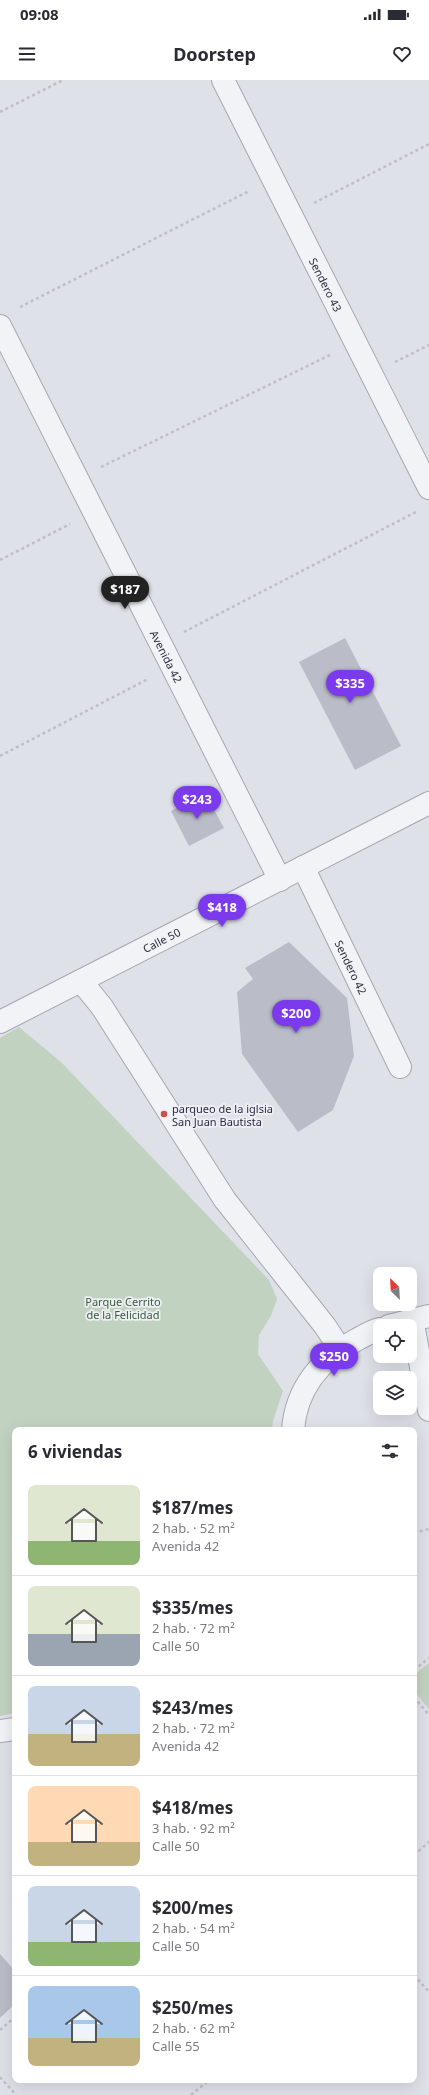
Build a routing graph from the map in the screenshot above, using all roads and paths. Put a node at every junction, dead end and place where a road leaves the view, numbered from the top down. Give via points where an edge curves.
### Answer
1 (63, 80) edge
2 (223, 80) edge
3 (0, 112) edge
4 (429, 144) edge
5 (273, 179) junction
6 (291, 215) junction
7 (7, 318) edge
8 (355, 343) junction
9 (429, 345) edge
10 (371, 374) junction
11 (77, 479) junction
12 (429, 488) edge
13 (422, 509) dead end
14 (94, 512) junction
15 (0, 560) edge
16 (160, 644) junction
17 (172, 667) junction
18 (0, 756) edge
19 (429, 803) edge
20 (303, 867) junction
21 (280, 880) junction
22 (81, 981) junction
23 (0, 1022) edge
24 (400, 1066) dead end
25 (420, 1318) edge
26 (373, 1332) edge
27 (340, 1349) junction
28 (429, 1410) edge
29 (294, 1427) edge
30 (429, 1529) edge
31 (417, 1531) edge
32 (429, 1658) edge
33 (417, 1668) edge
34 (417, 1701) edge
35 (429, 1715) edge
36 (12, 1730) edge
37 (0, 1732) edge
38 (429, 1842) edge
39 (417, 1852) edge
40 (417, 1978) edge
41 (429, 1992) edge
42 (12, 2020) edge
43 (0, 2030) edge
44 (0, 2077) edge
45 (205, 2083) edge
46 (16, 2095) edge
47 (191, 2095) edge

1 - 3 path
2 - 5 street, Sendero 43
4 - 6 path
5 - 6 street, Sendero 43
5 - 7 path
6 - 8 street, Sendero 43
7 - 11 street, Avenida 42
8 - 10 street, Sendero 43
8 - 11 path
9 - 10 path
10 - 12 street, Sendero 43
11 - 14 street, Avenida 42
13 - 16 path
14 - 15 path
14 - 16 street, Avenida 42
16 - 17 street, Avenida 42
17 - 18 path
17 - 21 street, Avenida 42
19 - 20 street, Calle 50
20 - 21 street, Calle 50
20 - 24 street, Sendero 42
21 - 22 street, Calle 50
22 - 23 street, Calle 50
22 - 27 street via 102,1007 226,1200 325,1326
25 - 28 street
26 - 27 street
27 - 29 street via 319,1367 302,1392
30 - 31 path
32 - 33 path
34 - 35 path
36 - 37 street
38 - 39 path
40 - 41 path
42 - 43 path
44 - 46 path
45 - 47 path

